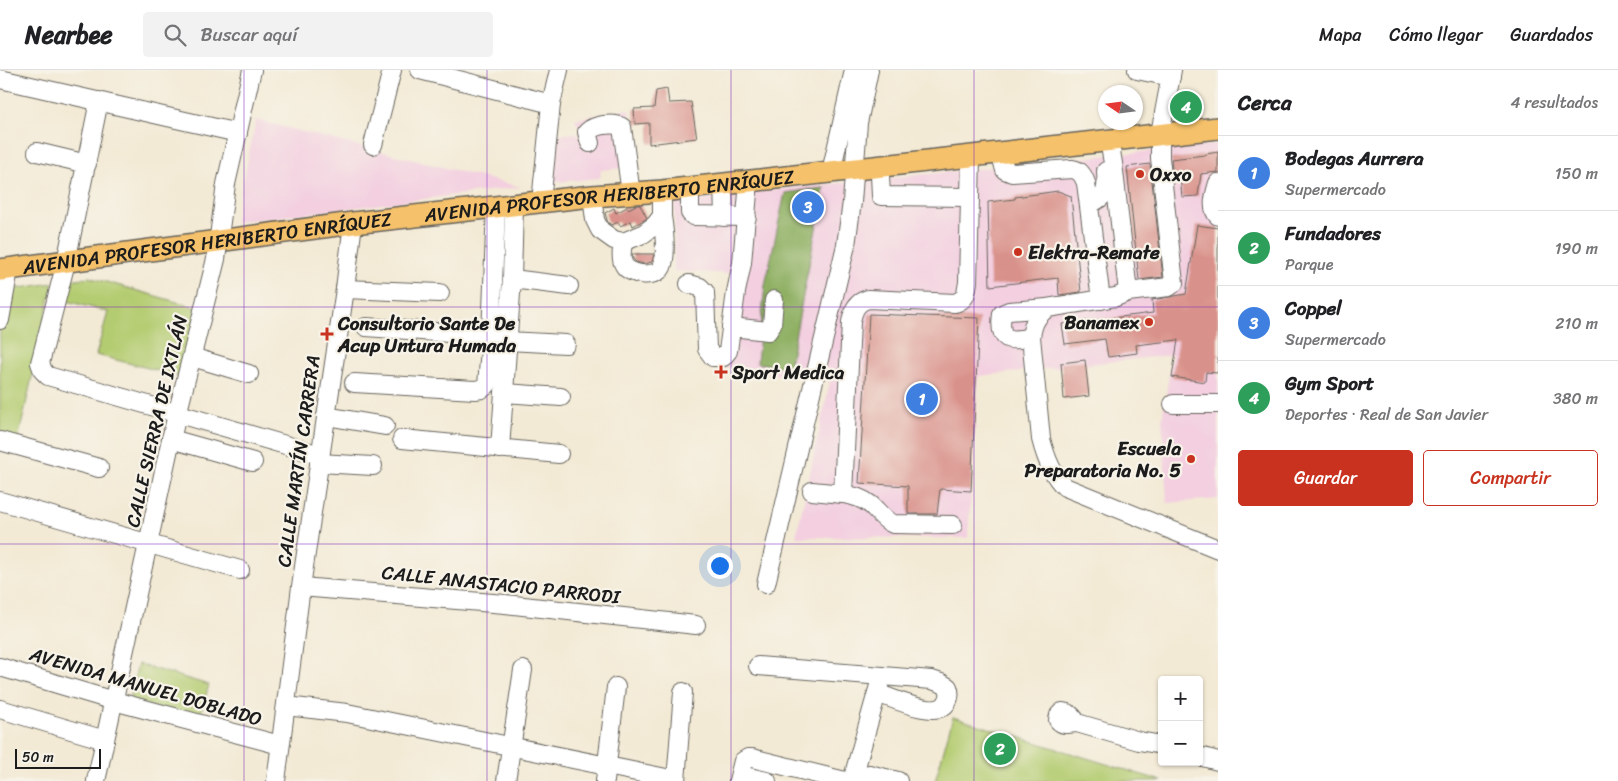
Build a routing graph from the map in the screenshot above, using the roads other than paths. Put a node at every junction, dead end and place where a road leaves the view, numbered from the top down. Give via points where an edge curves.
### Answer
1 (252, 70) edge
2 (392, 70) edge
3 (420, 70) edge
4 (559, 70) edge
5 (854, 70) edge
6 (869, 70) edge
7 (1137, 70) edge
8 (1171, 74) edge
9 (0, 79) edge
10 (99, 101) junction
11 (551, 104) junction
12 (1218, 128) edge
13 (238, 133) junction
14 (1160, 134) junction
15 (1106, 140) junction
16 (590, 144) dead end
17 (372, 145) dead end
18 (37, 152) dead end
19 (1000, 152) junction
20 (972, 156) junction
21 (87, 164) junction
22 (878, 166) junction
23 (854, 169) junction
24 (831, 172) junction
25 (749, 181) junction
26 (1218, 183) edge
27 (723, 184) junction
28 (690, 188) junction
29 (662, 191) junction
30 (631, 194) junction
31 (592, 196) junction
32 (970, 197) junction
33 (541, 202) junction
34 (1089, 204) junction
35 (505, 206) junction
36 (662, 216) junction
37 (1218, 216) edge
38 (724, 217) junction
39 (747, 217) junction
40 (353, 223) junction
41 (219, 241) junction
42 (623, 242) junction
43 (66, 262) junction
44 (4, 269) edge
45 (512, 279) junction
46 (689, 284) dead end
47 (569, 286) dead end
48 (345, 289) junction
49 (1128, 292) junction
50 (440, 293) dead end
51 (774, 300) dead end
52 (1101, 300) junction
53 (1047, 308) junction
54 (0, 320) edge
55 (366, 326) dead end
56 (731, 327) junction
57 (1031, 337) junction
58 (499, 338) junction
59 (566, 344) dead end
60 (192, 357) junction
61 (249, 374) dead end
62 (354, 383) dead end
63 (505, 393) junction
64 (561, 396) dead end
65 (1173, 404) dead end
66 (1218, 404) edge
67 (178, 413) junction
68 (326, 416) junction
69 (385, 426) dead end
70 (171, 439) junction
71 (402, 439) dead end
72 (0, 441) edge
73 (500, 449) junction
74 (560, 454) dead end
75 (319, 459) junction
76 (253, 462) dead end
77 (373, 466) dead end
78 (99, 468) dead end
79 (812, 492) dead end
80 (843, 494) junction
81 (0, 501) edge
82 (953, 525) dead end
83 (148, 544) junction
84 (1218, 549) edge
85 (240, 570) dead end
86 (766, 584) dead end
87 (301, 587) junction
88 (696, 625) dead end
89 (758, 666) dead end
90 (0, 667) edge
91 (523, 670) dead end
92 (616, 687) dead end
93 (683, 692) dead end
94 (114, 701) junction
95 (286, 706) junction
96 (0, 709) edge
97 (1077, 723) dead end
98 (105, 740) junction
99 (1158, 744) edge
100 (280, 745) junction
101 (511, 746) junction
102 (1203, 757) edge
103 (766, 760) junction
104 (1218, 761) edge
105 (606, 774) edge
106 (739, 778) edge
107 (858, 778) edge
108 (676, 780) edge
109 (763, 780) edge
110 (96, 781) edge
111 (276, 781) edge
112 (506, 781) edge
113 (898, 781) edge

1 - 13 street, CALLE SIERRA DE IXTLÁN
2 - 17 street
3 - 11 street
4 - 11 street
5 - 24 street
6 - 23 street via 858,123
7 - 8 street
8 - 14 street
9 - 10 street
10 - 13 street
10 - 21 street
11 - 33 street
12 - 14 main road, AVENIDA PROFESOR HERIBERTO ENRÍQUEZ
13 - 41 street, CALLE SIERRA DE IXTLÁN via 226,184
14 - 15 main road, AVENIDA PROFESOR HERIBERTO ENRÍQUEZ
14 - 49 street via 1175,280 1169,287
15 - 19 main road, AVENIDA PROFESOR HERIBERTO ENRÍQUEZ
15 - 34 street via 1106,189 1098,201
15 - 49 street via 1113,162
16 - 30 street via 587,132 590,129 611,124 622,128
18 - 21 street
19 - 20 main road, AVENIDA PROFESOR HERIBERTO ENRÍQUEZ
19 - 34 street via 1005,170 1012,173 1077,170 1084,178
20 - 22 main road, AVENIDA PROFESOR HERIBERTO ENRÍQUEZ
20 - 32 street
21 - 43 street
22 - 23 main road, AVENIDA PROFESOR HERIBERTO ENRÍQUEZ
22 - 32 street via 881,196
23 - 24 main road, AVENIDA PROFESOR HERIBERTO ENRÍQUEZ
23 - 86 street via 846,245
24 - 25 main road, AVENIDA PROFESOR HERIBERTO ENRÍQUEZ
25 - 27 main road, AVENIDA PROFESOR HERIBERTO ENRÍQUEZ
25 - 39 street
26 - 37 street via 1213,207
27 - 28 main road, AVENIDA PROFESOR HERIBERTO ENRÍQUEZ
27 - 38 street
28 - 29 main road, AVENIDA PROFESOR HERIBERTO ENRÍQUEZ
28 - 38 street via 690,213 693,216
29 - 30 main road, AVENIDA PROFESOR HERIBERTO ENRÍQUEZ
29 - 36 street
30 - 31 main road, AVENIDA PROFESOR HERIBERTO ENRÍQUEZ
31 - 33 main road, AVENIDA PROFESOR HERIBERTO ENRÍQUEZ
31 - 42 street via 595,220 600,230
32 - 80 street via 968,282 962,301 868,299 857,304 853,312
33 - 35 main road, AVENIDA PROFESOR HERIBERTO ENRÍQUEZ
34 - 52 street
35 - 40 main road, AVENIDA PROFESOR HERIBERTO ENRÍQUEZ
35 - 45 street
35 - 58 street
36 - 42 street via 650,230
36 - 42 street via 664,252 659,270 651,274 628,270 623,264
38 - 39 street
39 - 56 street
40 - 41 main road, AVENIDA PROFESOR HERIBERTO ENRÍQUEZ
40 - 48 street, CALLE MARTÍN CARRERA
41 - 43 main road, AVENIDA PROFESOR HERIBERTO ENRÍQUEZ
41 - 60 street, CALLE SIERRA DE IXTLÁN
43 - 44 main road, AVENIDA PROFESOR HERIBERTO ENRÍQUEZ
43 - 67 street via 40,363 45,374
44 - 54 street
45 - 47 street
45 - 58 street
46 - 56 street via 705,292 707,348 713,357 723,357 728,351
48 - 50 street
48 - 68 street, CALLE MARTÍN CARRERA
49 - 52 street
51 - 56 street via 770,330
52 - 53 street
53 - 57 street via 1037,316
53 - 57 street via 1002,314 1006,338
55 - 58 street
57 - 84 street via 1041,439 1044,452 1060,482 1065,487
58 - 59 street
58 - 62 street via 487,385 482,389
58 - 63 street
60 - 61 street
60 - 67 street, CALLE SIERRA DE IXTLÁN
63 - 64 street
63 - 73 street
65 - 66 street
67 - 70 street, CALLE SIERRA DE IXTLÁN
67 - 75 street
68 - 69 street
68 - 75 street, CALLE MARTÍN CARRERA
70 - 76 street
70 - 83 street, CALLE SIERRA DE IXTLÁN
71 - 73 street
72 - 78 street
73 - 74 street
75 - 77 street
75 - 87 street, CALLE MARTÍN CARRERA
79 - 80 street
80 - 82 street via 864,500 892,524
81 - 83 street
83 - 85 street
83 - 94 street, CALLE SIERRA DE IXTLÁN
87 - 88 street, CALLE ANASTACIO PARRODI via 505,604
87 - 95 street, CALLE MARTÍN CARRERA
89 - 107 street via 879,685
90 - 94 street, AVENIDA MANUEL DOBLADO
91 - 101 street
92 - 105 street
93 - 108 street
94 - 98 street, CALLE SIERRA DE IXTLÁN
94 - 100 street, AVENIDA MANUEL DOBLADO
95 - 100 street, CALLE MARTÍN CARRERA
95 - 101 street via 347,713
96 - 98 street
97 - 99 street
98 - 110 street, CALLE SIERRA DE IXTLÁN
100 - 111 street, CALLE MARTÍN CARRERA
101 - 105 street
101 - 112 street
102 - 104 street
103 - 106 street via 746,759
103 - 107 street
103 - 109 street
105 - 108 street
106 - 109 street
107 - 113 street

